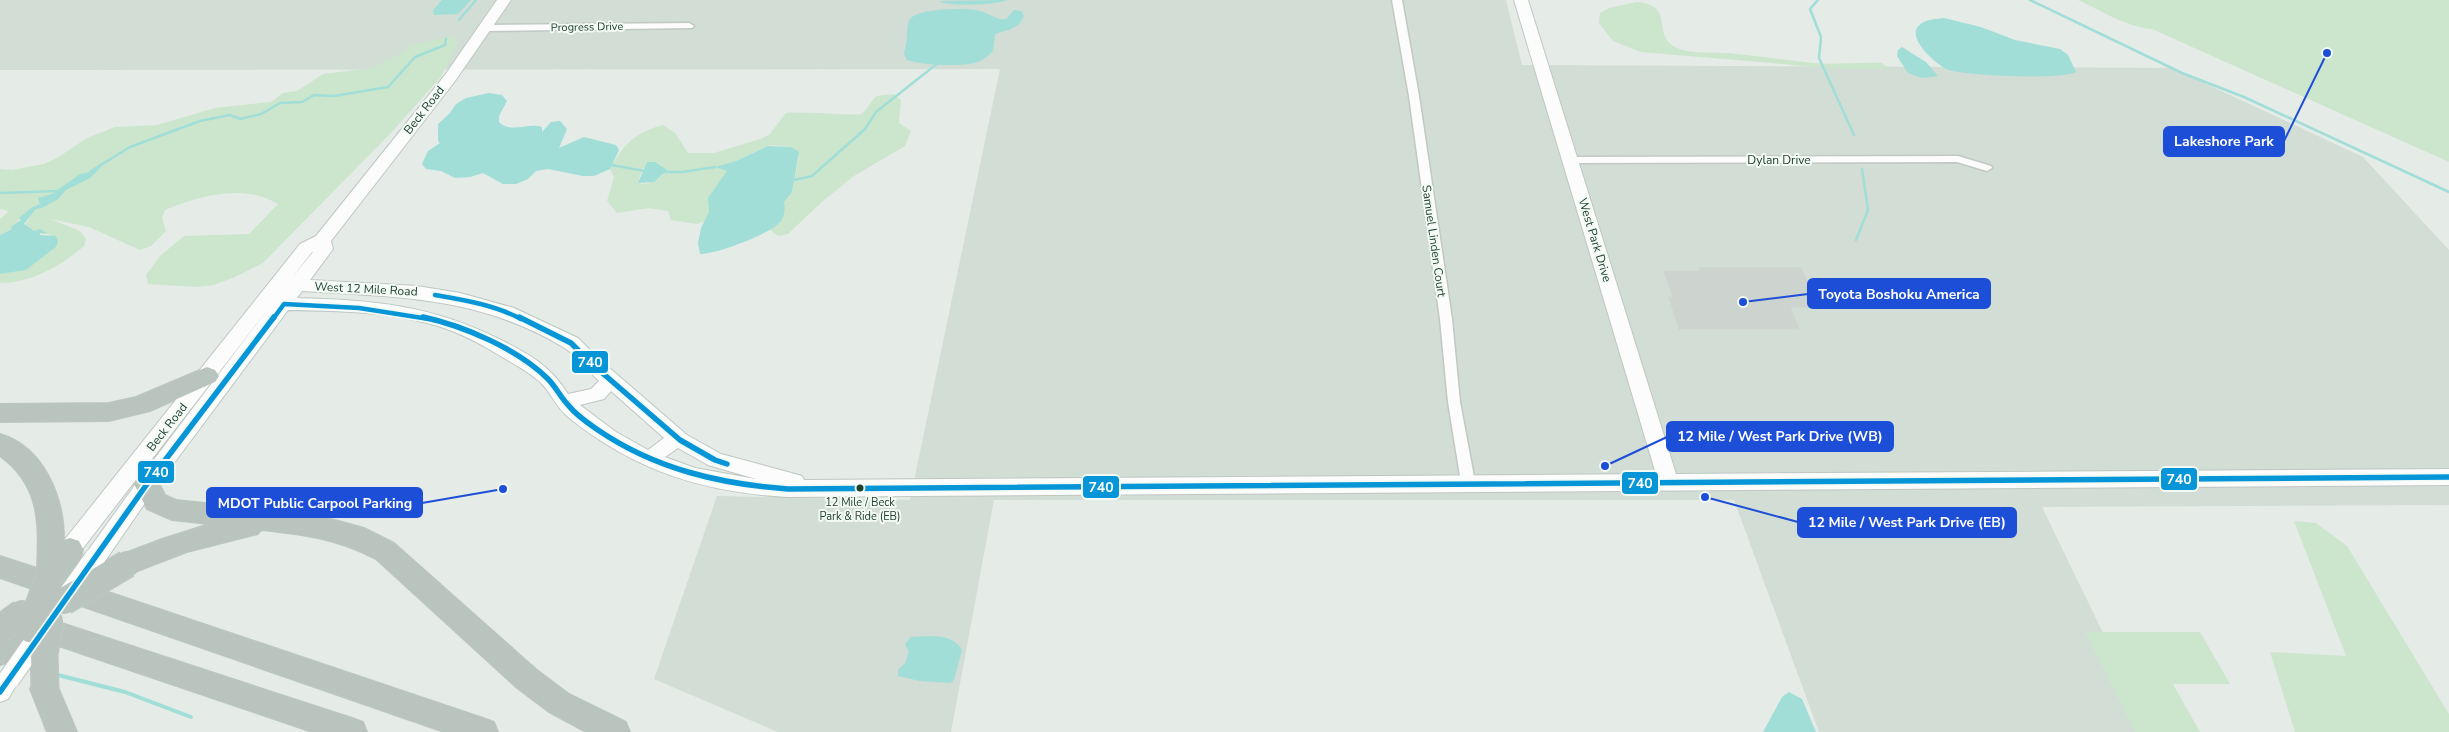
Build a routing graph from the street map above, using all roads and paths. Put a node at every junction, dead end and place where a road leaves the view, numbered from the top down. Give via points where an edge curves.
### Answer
1 (504, 0) edge
2 (1397, 0) edge
3 (1521, 0) edge
4 (689, 26) dead end
5 (485, 28) junction
6 (1570, 160) junction
7 (1987, 168) dead end
8 (322, 240) junction
9 (278, 284) junction
10 (298, 285) junction
11 (263, 303) junction
12 (284, 304) junction
13 (207, 376) junction
14 (610, 381) junction
15 (565, 402) junction
16 (0, 414) edge
17 (680, 440) junction
18 (0, 443) edge
19 (651, 461) junction
20 (2449, 477) edge
21 (1668, 481) junction
22 (1468, 482) junction
23 (147, 484) junction
24 (818, 488) junction
25 (313, 525) junction
26 (60, 546) junction
27 (95, 558) joint
28 (0, 567) edge
29 (41, 605) edge
30 (0, 629) edge
31 (0, 644) edge
32 (3, 675) edge
33 (62, 732) edge
34 (352, 732) edge
35 (483, 732) edge
36 (615, 732) edge

1 - 5 main road, Beck Road
2 - 22 street, Samuel Linden Court via 1414,96 1446,319 1454,402
3 - 6 main road, West Park Drive
4 - 5 street, Progress Drive
5 - 8 main road, Beck Road
6 - 7 street, Dylan Drive via 1958,159
6 - 21 main road, West Park Drive
8 - 9 main road, Beck Road via 306,248
8 - 10 main road, Beck Road via 324,250
9 - 10 main road, West 12 Mile Road
9 - 11 main road, Beck Road
10 - 12 main road, Beck Road
10 - 14 main road, West 12 Mile Road via 417,292 508,312 571,343
11 - 12 main road, West 12 Mile Road
11 - 13 main road, Beck Road
12 - 15 main road, West 12 Mile Road via 387,309 430,317 479,336 528,365 549,380
12 - 23 main road, Beck Road
13 - 16 highway via 141,405 109,412
13 - 26 main road, Beck Road
14 - 15 main road via 597,394
14 - 17 main road, West 12 Mile Road
15 - 19 main road, West 12 Mile Road via 604,435
17 - 19 main road via 666,444
17 - 24 main road, West 12 Mile Road via 715,460
18 - 26 highway via 17,454 39,477
19 - 24 main road, West 12 Mile Road via 704,477 760,488
20 - 21 main road, West 12 Mile Road
21 - 22 main road, West 12 Mile Road
22 - 24 main road, West 12 Mile Road
23 - 25 highway via 156,502 172,510
23 - 27 main road, Beck Road
25 - 29 highway, bridge via 266,525 220,531 165,548
25 - 36 highway via 355,536 385,551 528,679 559,703
26 - 29 highway
27 - 29 highway, bridge
28 - 35 highway
29 - 30 highway, bridge
29 - 31 main road
29 - 32 highway, bridge
29 - 33 highway, bridge via 45,689
29 - 34 highway

